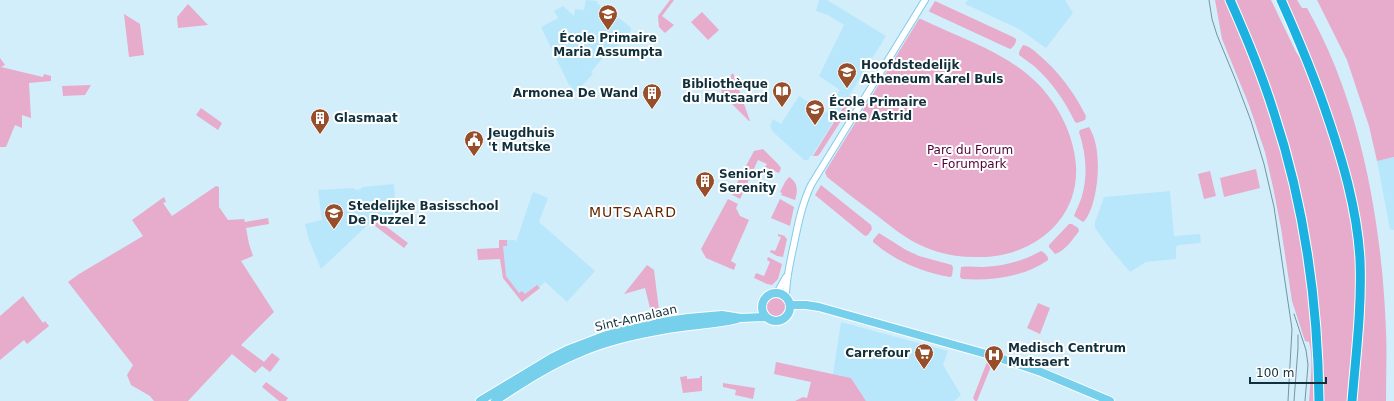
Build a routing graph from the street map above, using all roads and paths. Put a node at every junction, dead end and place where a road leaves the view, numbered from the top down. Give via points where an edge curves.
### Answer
1 (925, 0) edge
2 (1230, 0) edge
3 (1281, 0) edge
4 (787, 275) junction
5 (777, 293) junction
6 (786, 296) junction
7 (790, 306) junction
8 (762, 307) junction
9 (754, 317) junction
10 (766, 317) junction
11 (741, 318) junction
12 (480, 401) edge
13 (495, 401) edge
14 (1110, 401) edge
15 (1319, 401) edge
16 (1352, 401) edge

1 - 4 street via 811,184 803,206
2 - 15 highway via 1273,109 1296,194 1312,290 1318,350
3 - 16 highway via 1319,92 1338,147 1353,207 1358,245 1360,300
4 - 5 street
4 - 6 street
5 - 6 main road
5 - 8 main road via 768,295
6 - 7 main road
7 - 10 main road via 788,315 783,320 775,321
7 - 14 main road via 819,307 997,357
8 - 9 main road
8 - 10 main road
9 - 10 main road, Sint-Annalaan
9 - 11 main road, Sint-Annalaan
11 - 12 main road, Sint-Annalaan via 722,315 688,318 610,334 553,356
11 - 13 main road, Sint-Annalaan via 660,330 594,346 559,362

